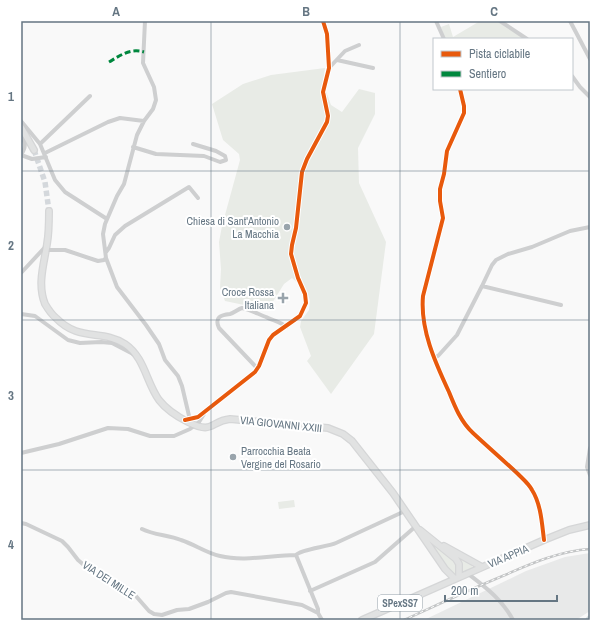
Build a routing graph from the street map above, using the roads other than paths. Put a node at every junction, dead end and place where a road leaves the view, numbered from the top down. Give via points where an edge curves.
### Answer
1 (145, 21) edge
2 (323, 21) edge
3 (436, 21) edge
4 (500, 21) edge
5 (570, 21) edge
6 (444, 38) edge
7 (526, 38) edge
8 (359, 45) dead end
9 (590, 59) edge
10 (337, 60) junction
11 (329, 68) junction
12 (373, 68) dead end
13 (573, 77) edge
14 (460, 90) edge
15 (90, 96) dead end
16 (590, 97) edge
17 (21, 121) edge
18 (144, 121) junction
19 (21, 127) edge
20 (21, 136) edge
21 (40, 144) junction
22 (193, 144) dead end
23 (133, 148) junction
24 (34, 150) tunnel mouth
25 (21, 155) edge
26 (46, 155) junction
27 (198, 198) dead end
28 (49, 211) tunnel mouth
29 (107, 219) junction
30 (590, 227) edge
31 (46, 247) junction
32 (106, 252) junction
33 (106, 258) junction
34 (21, 273) edge
35 (482, 286) junction
36 (561, 305) dead end
37 (21, 314) edge
38 (286, 327) junction
39 (137, 356) junction
40 (434, 357) junction
41 (257, 368) junction
42 (205, 412) junction
43 (196, 418) junction
44 (201, 419) junction
45 (187, 420) junction
46 (195, 425) junction
47 (205, 428) junction
48 (590, 448) edge
49 (21, 453) edge
50 (590, 475) edge
51 (405, 511) junction
52 (21, 523) edge
53 (590, 525) edge
54 (416, 527) junction
55 (142, 529) dead end
56 (432, 539) junction
57 (544, 540) junction
58 (296, 555) junction
59 (482, 567) junction
60 (445, 569) junction
61 (467, 573) junction
62 (457, 578) junction
63 (438, 586) junction
64 (310, 591) junction
65 (318, 613) junction
66 (322, 620) edge
67 (362, 620) edge
68 (513, 620) edge

1 - 18 street via 143,63 153,82 156,95 153,109
2 - 11 street via 327,34
3 - 6 street
4 - 7 street
5 - 9 street
8 - 10 street via 345,51
10 - 11 street
10 - 12 street
11 - 38 street via 323,92 327,122 306,159 302,172 291,254 306,303 300,316
13 - 16 street
14 - 40 street via 464,113 447,150 440,188 443,218 422,301 426,331
15 - 21 street
17 - 21 street
18 - 23 street
18 - 26 street via 120,118 108,122
19 - 24 main road
20 - 25 street via 25,141
21 - 26 street
22 - 23 street via 216,151 225,156 226,160 220,162 196,155 156,154
23 - 29 street via 124,184
25 - 26 street via 32,159
26 - 29 street via 55,180 65,192
27 - 32 street via 189,187 178,193 125,226 115,235
28 - 31 main road
29 - 32 street via 103,234
30 - 35 street via 570,231 496,260
31 - 33 street via 65,250 98,261
31 - 34 street
31 - 39 main road via 41,285 46,304 53,316 77,333 125,344
32 - 33 street
33 - 45 street via 117,287 146,324 159,344 165,360 178,376
35 - 36 street
35 - 40 street via 457,335 438,356
37 - 39 street via 35,316 68,340 80,344 112,343
38 - 41 street via 269,340
38 - 41 street via 260,313 242,308 223,314 218,319 219,328
39 - 45 main road via 160,401
40 - 57 street via 465,424 532,490 540,510
41 - 42 street via 244,382 225,394
42 - 43 street
42 - 44 street
43 - 45 street
43 - 46 street
44 - 46 street
44 - 47 street
45 - 46 main road
46 - 47 main road
46 - 49 street via 187,431 169,436 150,436 128,429 106,428 59,444
47 - 51 main road, VIA GIOVANNI XXIII via 230,419 328,428 340,432 352,442
48 - 50 street via 587,467
51 - 54 main road, VIA GIOVANNI XXIII
51 - 58 street via 336,544
52 - 65 street, VIA DEI MILLE via 62,541 91,571 135,595 154,614 162,615 189,609 231,592 299,604
53 - 57 main road, VIA APPIA / SPexSS7
54 - 56 main road
54 - 60 main road, VIA GIOVANNI XXIII
54 - 64 street via 374,562
55 - 58 street via 228,558
56 - 59 main road
56 - 62 main road via 458,562 460,567
57 - 59 main road, VIA APPIA / SPexSS7
58 - 64 street
59 - 61 main road, VIA APPIA / SPexSS7
60 - 62 main road, VIA GIOVANNI XXIII
60 - 63 main road via 443,580
61 - 62 main road, VIA APPIA / SPexSS7
61 - 68 street via 494,594
62 - 63 main road, VIA APPIA / SPexSS7
63 - 67 main road, VIA APPIA / SPexSS7
64 - 65 street
65 - 66 street

